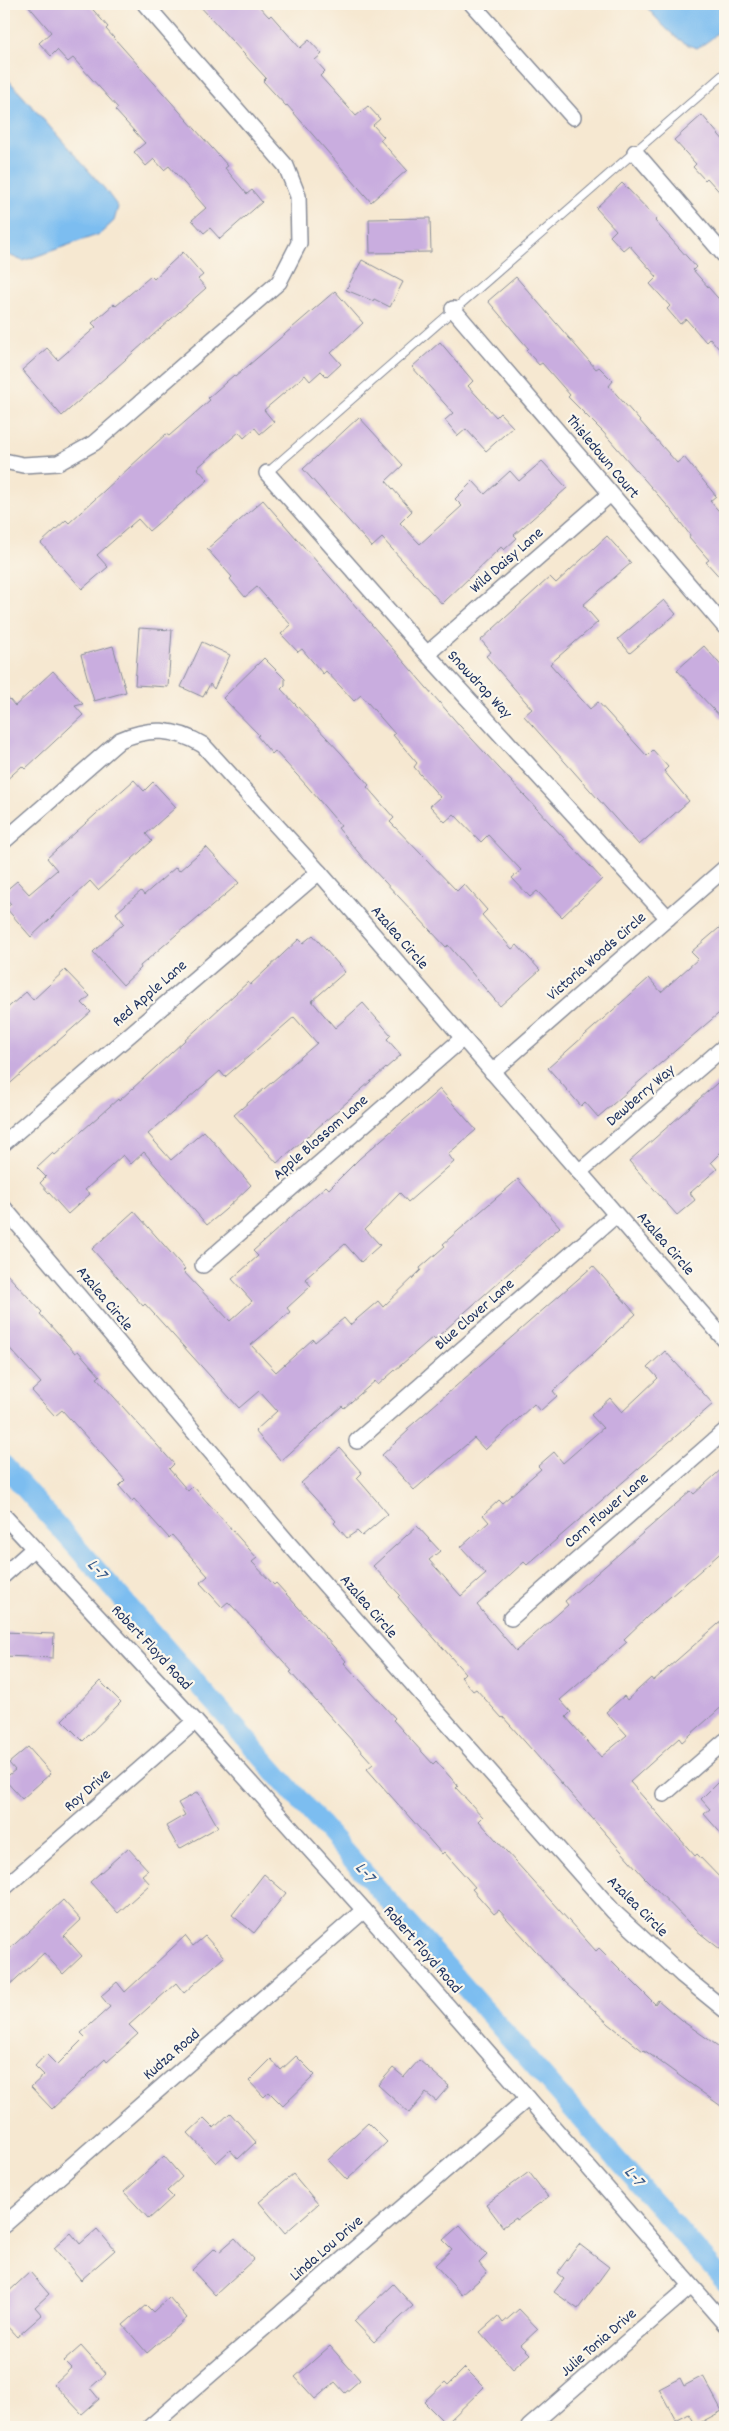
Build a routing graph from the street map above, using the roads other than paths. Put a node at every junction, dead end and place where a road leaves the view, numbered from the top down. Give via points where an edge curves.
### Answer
1 (145, 4) edge
2 (472, 4) edge
3 (725, 73) edge
4 (573, 117) dead end
5 (635, 152) junction
6 (725, 256) edge
7 (453, 309) junction
8 (4, 460) edge
9 (267, 473) joint
10 (610, 494) junction
11 (725, 627) edge
12 (426, 654) junction
13 (4, 841) edge
14 (725, 868) edge
15 (319, 872) junction
16 (668, 918) junction
17 (463, 1038) junction
18 (725, 1046) edge
19 (492, 1072) junction
20 (4, 1142) edge
21 (579, 1172) junction
22 (4, 1208) edge
23 (616, 1215) junction
24 (203, 1265) dead end
25 (725, 1340) edge
26 (725, 1431) edge
27 (357, 1441) dead end
28 (4, 1516) edge
29 (33, 1549) junction
30 (4, 1574) edge
31 (511, 1618) dead end
32 (195, 1721) junction
33 (725, 1741) edge
34 (664, 1794) dead end
35 (4, 1888) edge
36 (364, 1910) junction
37 (725, 2010) edge
38 (528, 2098) junction
39 (4, 2225) edge
40 (692, 2286) junction
41 (725, 2324) edge
42 (150, 2427) edge
43 (529, 2427) edge

1 - 8 street via 286,166 298,196 299,243 279,282 94,443 58,463 23,465
2 - 4 street
3 - 5 lane
5 - 6 street
5 - 7 lane
7 - 9 lane
7 - 10 street, Thisledown Court
9 - 12 street, Snowdrop Way
10 - 11 street, Thisledown Court
10 - 12 street, Wild Daisy Lane
12 - 16 street, Snowdrop Way
13 - 15 street, Azalea Circle via 120,740 143,731 168,731 192,738 212,753
14 - 16 street, Victoria Woods Circle
15 - 17 street, Azalea Circle
15 - 20 street, Red Apple Lane
16 - 19 street, Victoria Woods Circle
17 - 19 street, Azalea Circle
17 - 24 street, Apple Blossom Lane
18 - 21 street, Dewberry Way
19 - 21 street, Azalea Circle
21 - 23 street, Azalea Circle
22 - 37 street, Azalea Circle via 289,1544 614,1912
23 - 25 street, Azalea Circle
23 - 27 street, Blue Clover Lane
26 - 31 street, Corn Flower Lane
28 - 29 street, Robert Floyd Road
29 - 30 street
29 - 32 street, Robert Floyd Road
32 - 35 street, Roy Drive
32 - 36 street, Robert Floyd Road
33 - 34 street
36 - 38 street, Robert Floyd Road
36 - 39 street, Kudza Road
38 - 40 street, Robert Floyd Road
38 - 42 street, Linda Lou Drive
40 - 41 street, Robert Floyd Road
40 - 43 street, Julie Tonia Drive

